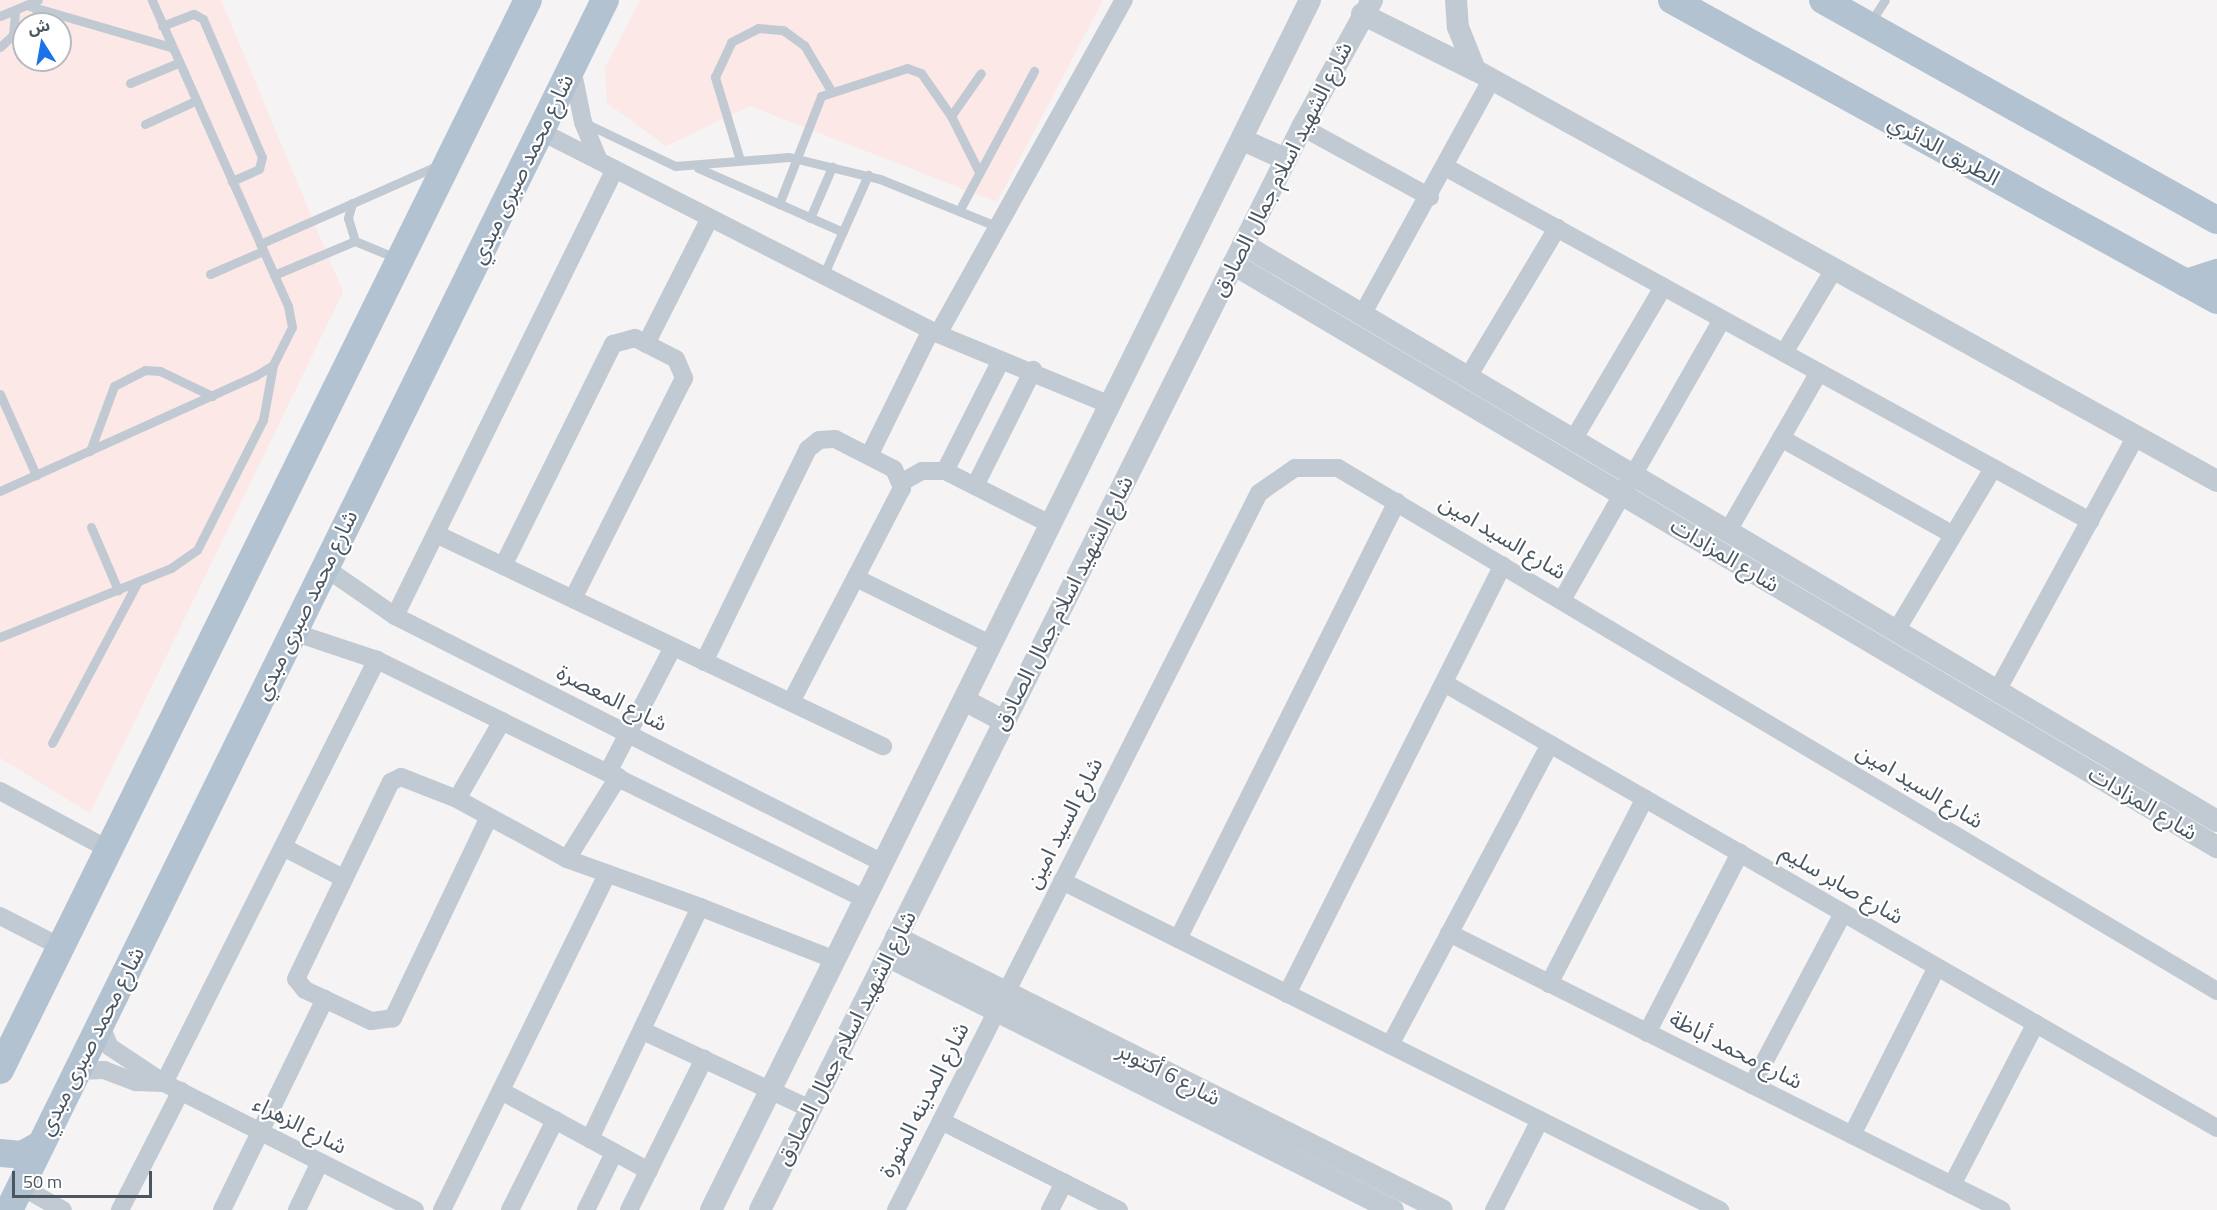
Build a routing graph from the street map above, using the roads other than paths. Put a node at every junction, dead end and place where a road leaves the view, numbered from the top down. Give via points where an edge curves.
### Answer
1 (152, 0) edge
2 (528, 0) edge
3 (605, 0) edge
4 (1124, 0) edge
5 (1310, 0) edge
6 (1456, 0) edge
7 (1672, 0) edge
8 (1822, 0) edge
9 (1885, 0) edge
10 (33, 4) edge
11 (1367, 7) edge
12 (15, 10) junction
13 (0, 16) edge
14 (1868, 25) junction
15 (162, 26) junction
16 (0, 47) edge
17 (171, 47) junction
18 (178, 63) junction
19 (572, 68) junction
20 (1035, 71) dead end
21 (981, 73) dead end
22 (1483, 75) junction
23 (130, 82) dead end
24 (830, 89) junction
25 (195, 101) junction
26 (951, 116) junction
27 (583, 122) junction
28 (145, 124) dead end
29 (1302, 127) junction
30 (540, 131) junction
31 (1244, 140) junction
32 (798, 159) junction
33 (1285, 159) junction
34 (740, 160) junction
35 (448, 162) junction
36 (607, 165) junction
37 (696, 167) junction
38 (832, 167) junction
39 (1447, 168) junction
40 (979, 172) junction
41 (868, 176) junction
42 (232, 181) junction
43 (1430, 197) junction
44 (352, 203) junction
45 (779, 204) junction
46 (958, 211) junction
47 (710, 218) junction
48 (810, 218) junction
49 (2217, 220) edge
50 (998, 227) junction
51 (1557, 228) junction
52 (843, 232) junction
53 (355, 241) junction
54 (261, 248) junction
55 (1238, 254) junction
56 (399, 260) junction
57 (1834, 269) junction
58 (2217, 273) edge
59 (210, 274) dead end
60 (274, 275) junction
61 (823, 276) junction
62 (2186, 283) junction
63 (1663, 287) junction
64 (2217, 300) edge
65 (1362, 315) junction
66 (1722, 319) junction
67 (934, 332) junction
68 (646, 344) junction
69 (1784, 353) junction
70 (1001, 360) junction
71 (273, 365) junction
72 (1033, 370) junction
73 (1819, 372) junction
74 (1468, 377) junction
75 (0, 394) edge
76 (212, 396) junction
77 (1110, 405) junction
78 (2136, 436) junction
79 (1781, 438) junction
80 (1573, 440) junction
81 (90, 451) junction
82 (869, 456) junction
83 (1992, 468) junction
84 (945, 471) junction
85 (36, 475) junction
86 (2217, 481) edge
87 (902, 482) junction
88 (1627, 485) junction
89 (975, 486) junction
90 (0, 491) edge
91 (1397, 502) junction
92 (2090, 520) junction
93 (1052, 525) junction
94 (91, 527) dead end
95 (1728, 531) junction
96 (436, 534) junction
97 (1953, 535) junction
98 (1503, 565) junction
99 (503, 566) junction
100 (324, 567) junction
101 (858, 579) junction
102 (138, 581) junction
103 (118, 590) junction
104 (573, 599) junction
105 (1562, 600) junction
106 (395, 616) junction
107 (1896, 631) junction
108 (293, 632) junction
109 (0, 637) edge
110 (992, 645) junction
111 (673, 647) junction
112 (378, 660) junction
113 (704, 662) junction
114 (1444, 683) junction
115 (1997, 691) junction
116 (964, 700) junction
117 (791, 702) junction
118 (502, 721) junction
119 (1004, 721) junction
120 (629, 734) junction
121 (51, 743) dead end
122 (1550, 744) junction
123 (883, 746) dead end
124 (613, 775) junction
125 (0, 791) edge
126 (1645, 798) junction
127 (457, 799) junction
128 (488, 819) junction
129 (2217, 821) edge
130 (283, 847) junction
131 (2217, 847) edge
132 (106, 848) junction
133 (1740, 853) junction
134 (567, 859) junction
135 (883, 863) junction
136 (607, 875) junction
137 (343, 878) junction
138 (1062, 881) junction
139 (865, 899) junction
140 (700, 907) junction
141 (1843, 913) junction
142 (0, 916) edge
143 (1449, 933) junction
144 (1178, 939) junction
145 (59, 946) junction
146 (891, 946) junction
147 (835, 960) junction
148 (1937, 967) junction
149 (1549, 984) junction
150 (2217, 991) edge
151 (1287, 994) junction
152 (325, 999) junction
153 (1000, 1001) junction
154 (2036, 1023) junction
155 (100, 1024) junction
156 (643, 1031) junction
157 (1647, 1032) junction
158 (1390, 1045) junction
159 (704, 1059) junction
160 (1, 1064) edge
161 (76, 1071) junction
162 (164, 1083) junction
163 (1752, 1085) junction
164 (770, 1090) junction
165 (181, 1091) junction
166 (501, 1091) junction
167 (810, 1109) junction
168 (555, 1120) junction
169 (941, 1120) junction
170 (1540, 1120) junction
171 (2217, 1128) edge
172 (261, 1132) junction
173 (1852, 1135) junction
174 (590, 1139) junction
175 (38, 1146) junction
176 (0, 1153) edge
177 (614, 1153) junction
178 (320, 1162) junction
179 (649, 1172) junction
180 (1064, 1182) junction
181 (1952, 1185) junction
182 (9, 1199) edge
183 (63, 1210) edge
184 (120, 1210) edge
185 (222, 1210) edge
186 (297, 1210) edge
187 (415, 1210) edge
188 (442, 1210) edge
189 (510, 1210) edge
190 (586, 1210) edge
191 (629, 1210) edge
192 (711, 1210) edge
193 (760, 1210) edge
194 (896, 1210) edge
195 (1050, 1210) edge
196 (1119, 1210) edge
197 (1393, 1210) edge
198 (1442, 1210) edge
199 (1494, 1210) edge
200 (1720, 1210) edge
201 (2001, 1210) edge

1 - 15 lane
2 - 35 main road
3 - 19 main road, شارع محمد صبرى مبدي
4 - 50 street
5 - 31 street, شارع الشهيد اسلام جمال الصادق
6 - 22 street via 1458,27
7 - 62 main road, الطريق الدائري
8 - 14 main road
9 - 14 lane
10 - 12 lane
10 - 17 lane
11 - 22 street
11 - 29 street, شارع الشهيد اسلام جمال الصادق
12 - 13 lane
12 - 16 lane via 13,35
14 - 49 main road
15 - 17 lane
15 - 42 lane via 194,14 203,19 262,158 259,169
17 - 18 lane
18 - 23 lane
18 - 25 lane
19 - 27 street
19 - 30 main road, شارع محمد صبرى مبدي
20 - 40 lane
21 - 26 lane
22 - 39 street
22 - 57 street
24 - 26 lane via 915,69
24 - 32 lane via 816,106
24 - 34 lane via 804,45 783,30 758,28 731,42 715,77
25 - 28 lane
25 - 42 lane
26 - 40 lane
27 - 36 street
27 - 37 lane via 665,163
29 - 33 street, شارع الشهيد اسلام جمال الصادق
29 - 43 street
30 - 36 street
30 - 100 main road, شارع محمد صبرى مبدي
31 - 33 street
31 - 77 street, شارع الشهيد اسلام جمال الصادق
32 - 34 lane via 769,155
32 - 38 lane
32 - 45 lane
33 - 55 street, شارع الشهيد اسلام جمال الصادق
34 - 37 lane
35 - 44 lane
35 - 56 main road
36 - 47 street
36 - 96 street
37 - 45 lane
38 - 41 lane
38 - 48 lane
39 - 43 street
39 - 51 street
40 - 46 lane
41 - 46 lane
41 - 52 lane
42 - 54 lane
43 - 65 street
44 - 53 lane via 348,218
44 - 54 lane
45 - 48 lane
46 - 50 lane
47 - 61 street
47 - 68 street
48 - 52 lane
50 - 67 street
51 - 63 street
51 - 74 street
52 - 61 lane
53 - 56 lane
53 - 60 lane
54 - 59 lane
54 - 60 lane
55 - 65 street, شارع المزادات
55 - 88 street, شارع المزادات
55 - 119 street, شارع الشهيد اسلام جمال الصادق
56 - 132 main road
57 - 69 street
57 - 78 street
58 - 62 main road
60 - 71 lane via 292,327
61 - 67 street
62 - 64 main road, الطريق الدائري
63 - 66 street
63 - 80 street
65 - 74 street, شارع المزادات
66 - 69 street
66 - 88 street
67 - 70 street
67 - 82 street
68 - 99 street via 625,337 613,344
68 - 104 street via 681,363 684,378
69 - 73 street
70 - 72 street
70 - 84 street
71 - 76 lane
71 - 102 lane via 263,420 206,538 185,560
72 - 77 street
72 - 89 street
73 - 79 street
73 - 83 street
74 - 80 street, شارع المزادات
75 - 85 lane
76 - 81 lane
76 - 81 lane via 160,371 145,370 114,386
77 - 93 street, شارع الشهيد اسلام جمال الصادق
78 - 86 street
78 - 92 street
79 - 95 street
79 - 97 street
80 - 88 street, شارع المزادات
81 - 85 lane
82 - 87 street via 894,469
82 - 113 street via 835,439 819,440 808,449
83 - 92 street
83 - 97 street
84 - 87 street via 922,471
84 - 89 street
85 - 90 lane
87 - 101 street
88 - 95 street, شارع المزادات
88 - 105 street
88 - 131 street, شارع المزادات
89 - 93 street
91 - 98 street, شارع السيد امين
91 - 138 street, شارع السيد امين via 1338,468 1316,465 1295,468 1259,493
91 - 144 street
92 - 115 street
93 - 110 street, شارع الشهيد اسلام جمال الصادق
94 - 103 lane
95 - 107 street, شارع المزادات
96 - 99 street
96 - 106 street
97 - 107 street
98 - 105 street, شارع السيد امين
98 - 114 street
99 - 104 street
100 - 106 street, شارع المعصرة
100 - 108 main road, شارع محمد صبرى مبدي
101 - 110 street
101 - 117 street
102 - 103 lane
102 - 121 lane
103 - 109 lane
104 - 111 street
105 - 150 street, شارع السيد امين
106 - 120 street, شارع المعصرة
107 - 115 street, شارع المزادات
108 - 112 street
108 - 155 main road, شارع محمد صبرى مبدي
110 - 116 street, شارع الشهيد اسلام جمال الصادق
111 - 113 street
111 - 120 street
112 - 118 street
112 - 130 street
113 - 117 street
114 - 122 street, شارع صابر سليم
114 - 151 street
115 - 129 street, شارع المزادات
116 - 119 street
116 - 135 street, شارع الشهيد اسلام جمال الصادق
117 - 123 street
118 - 124 street
118 - 127 street
119 - 146 street, شارع الشهيد اسلام جمال الصادق
120 - 124 street
120 - 135 street, شارع المعصرة
122 - 126 street, شارع صابر سليم
122 - 143 street
124 - 134 street
124 - 139 street
125 - 132 street
126 - 133 street, شارع صابر سليم
126 - 149 street
127 - 128 street
127 - 137 street via 402,777 394,779
128 - 134 street
128 - 152 street via 393,1018 376,1023
130 - 137 street
130 - 162 street
132 - 145 main road
133 - 141 street, شارع صابر سليم
133 - 157 street
134 - 136 street
135 - 139 street, شارع الشهيد اسلام جمال الصادق
136 - 140 street
136 - 166 street
137 - 152 street via 296,974 301,987
138 - 144 street
138 - 153 street, شارع السيد امين
139 - 147 street, شارع الشهيد اسلام جمال الصادق
140 - 147 street
140 - 156 street
141 - 148 street, شارع صابر سليم
141 - 163 street
142 - 145 street
143 - 149 street, شارع محمد أباظة
143 - 158 street
144 - 151 street
145 - 160 main road
146 - 153 street, شارع 6 أكتوبر
146 - 167 street, شارع الشهيد اسلام جمال الصادق
147 - 164 street, شارع الشهيد اسلام جمال الصادق
148 - 154 street, شارع صابر سليم
148 - 173 street
149 - 157 street, شارع محمد أباظة
151 - 158 street
152 - 172 street
153 - 169 street, شارع المدينه المنورة
153 - 197 street, شارع 6 أكتوبر
153 - 198 street, شارع 6 أكتوبر
154 - 171 street, شارع صابر سليم
154 - 181 street
155 - 161 main road, شارع محمد صبرى مبدي
155 - 162 street, شارع الزهراء via 110,1047
156 - 159 street
156 - 174 street
157 - 163 street, شارع محمد أباظة
158 - 170 street
159 - 164 street
159 - 179 street
161 - 162 street, شارع الزهراء via 104,1070 136,1082
161 - 175 main road, شارع محمد صبرى مبدي
162 - 165 street, شارع الزهراء
163 - 173 street, شارع محمد أباظة
164 - 167 street
164 - 192 street, شارع الشهيد اسلام جمال الصادق
165 - 172 street, شارع الزهراء
165 - 184 street
166 - 168 street
166 - 188 street
167 - 193 street, شارع الشهيد اسلام جمال الصادق
168 - 174 street
168 - 189 street
169 - 180 street
169 - 194 street, شارع المدينه المنورة
170 - 199 street
170 - 200 street
172 - 178 street, شارع الزهراء
172 - 185 street
173 - 181 street, شارع محمد أباظة
174 - 177 street
175 - 176 main road via 22,1155
175 - 182 main road, شارع محمد صبرى مبدي
177 - 179 street
177 - 190 street
178 - 186 street
178 - 187 street, شارع الزهراء
179 - 191 street
180 - 195 street
180 - 196 street
181 - 201 street, شارع محمد أباظة
182 - 183 street

